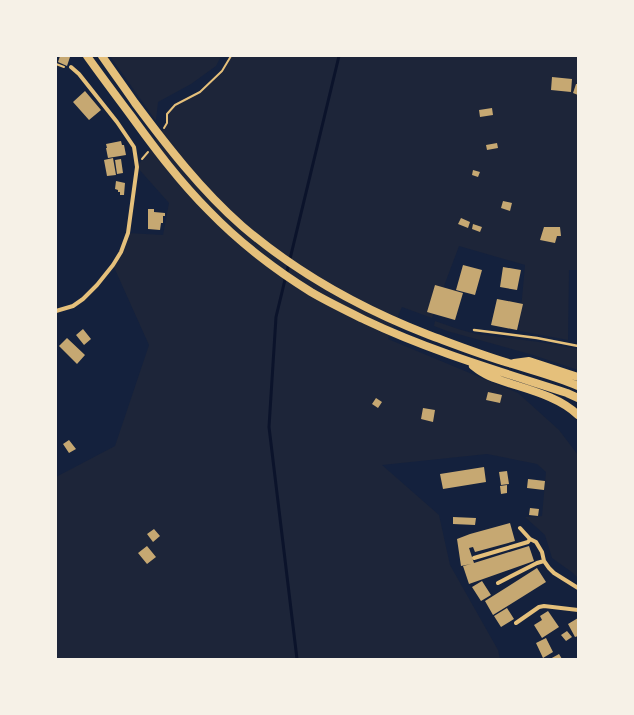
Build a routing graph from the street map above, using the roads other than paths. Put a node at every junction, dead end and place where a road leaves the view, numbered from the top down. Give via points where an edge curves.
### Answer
1 (87, 56) edge
2 (102, 56) edge
3 (71, 67) road end
4 (56, 311) edge
5 (474, 330) dead end
6 (578, 346) edge
7 (462, 360) junction
8 (510, 364) junction
9 (578, 378) edge
10 (578, 386) edge
11 (578, 398) edge
12 (578, 415) edge
13 (520, 528) dead end
14 (530, 539) junction
15 (474, 558) dead end
16 (544, 561) junction
17 (498, 583) dead end
18 (578, 588) edge
19 (578, 610) edge
20 (516, 623) dead end

1 - 7 highway via 173,171 209,211 258,255 312,292 343,309 384,329
2 - 8 highway via 190,173 242,226 267,246 320,283 388,318
3 - 4 street via 134,147 137,167 128,233 121,252 83,299 73,306
5 - 6 lane
7 - 11 highway
7 - 12 highway via 488,376 555,400
8 - 9 highway via 529,361
8 - 10 highway
13 - 14 street
14 - 15 street via 528,542
14 - 16 street via 536,542
16 - 17 street
16 - 18 street via 554,573
19 - 20 street via 539,607

